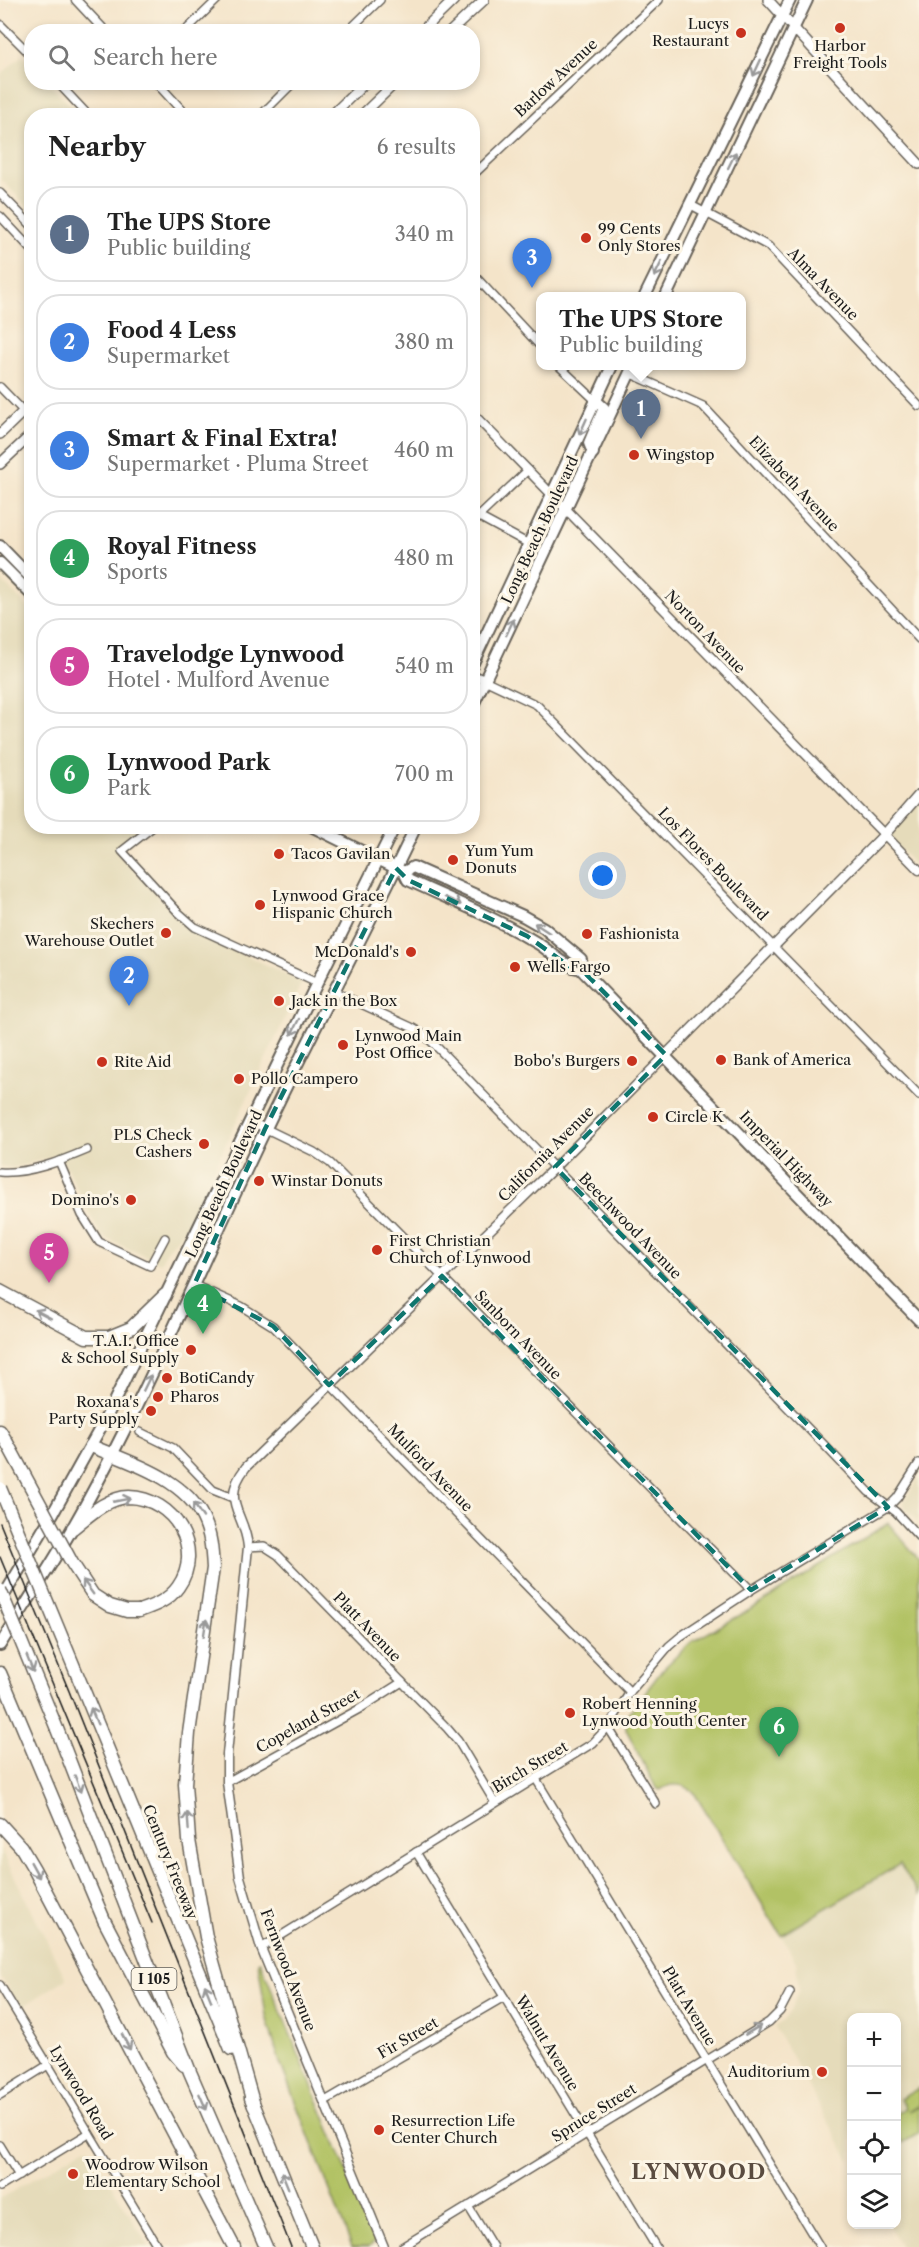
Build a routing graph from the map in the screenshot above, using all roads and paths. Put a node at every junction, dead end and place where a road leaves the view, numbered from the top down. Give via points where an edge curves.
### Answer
1 (76, 0) edge
2 (217, 0) edge
3 (380, 0) edge
4 (454, 0) edge
5 (484, 0) edge
6 (659, 0) edge
7 (768, 0) edge
8 (790, 0) edge
9 (807, 0) edge
10 (782, 15) junction
11 (0, 24) edge
12 (98, 24) edge
13 (192, 24) edge
14 (356, 24) edge
15 (431, 24) edge
16 (458, 24) edge
17 (793, 28) junction
18 (24, 48) edge
19 (65, 90) edge
20 (163, 90) edge
21 (286, 90) edge
22 (358, 90) edge
23 (388, 90) edge
24 (81, 108) edge
25 (180, 108) edge
26 (268, 108) edge
27 (339, 108) edge
28 (369, 108) edge
29 (919, 164) edge
30 (480, 168) edge
31 (0, 193) edge
32 (689, 204) junction
33 (706, 212) junction
34 (0, 216) edge
35 (24, 218) edge
36 (24, 242) edge
37 (480, 282) edge
38 (647, 292) edge
39 (668, 292) edge
40 (536, 342) edge
41 (563, 370) edge
42 (610, 370) edge
43 (628, 370) edge
44 (633, 370) edge
45 (0, 387) edge
46 (595, 400) junction
47 (919, 406) edge
48 (24, 412) joint
49 (480, 421) edge
50 (0, 434) edge
51 (24, 442) edge
52 (592, 453) junction
53 (0, 464) edge
54 (528, 470) junction
55 (552, 495) junction
56 (566, 509) junction
57 (480, 516) edge
58 (480, 518) edge
59 (529, 544) junction
60 (0, 546) edge
61 (0, 562) edge
62 (24, 571) edge
63 (24, 587) edge
64 (919, 639) edge
65 (480, 648) edge
66 (480, 678) edge
67 (485, 680) junction
68 (480, 690) edge
69 (919, 795) edge
70 (144, 834) edge
71 (327, 834) edge
72 (391, 834) edge
73 (413, 834) edge
74 (884, 835) junction
75 (379, 861) junction
76 (400, 870) junction
77 (919, 870) edge
78 (773, 945) junction
79 (580, 968) junction
80 (317, 983) junction
81 (333, 991) junction
82 (666, 1055) junction
83 (919, 1095) edge
84 (250, 1121) junction
85 (265, 1129) junction
86 (87, 1150) dead end
87 (59, 1161) junction
88 (555, 1167) junction
89 (0, 1172) edge
90 (165, 1238) dead end
91 (442, 1276) junction
92 (194, 1285) junction
93 (0, 1291) edge
94 (165, 1295) junction
95 (919, 1320) edge
96 (329, 1385) junction
97 (140, 1432) dead end
98 (3, 1436) edge
99 (91, 1446) junction
100 (111, 1454) junction
101 (919, 1463) edge
102 (0, 1488) edge
103 (233, 1498) junction
104 (888, 1507) junction
105 (72, 1528) junction
106 (919, 1537) edge
107 (248, 1547) junction
108 (0, 1590) edge
109 (751, 1590) junction
110 (0, 1602) edge
111 (0, 1645) edge
112 (0, 1673) edge
113 (402, 1682) junction
114 (630, 1692) junction
115 (608, 1727) junction
116 (536, 1779) junction
117 (227, 1782) junction
118 (495, 1803) junction
119 (656, 1804) dead end
120 (0, 1824) edge
121 (416, 1852) junction
122 (261, 1948) junction
123 (0, 1985) edge
124 (790, 1992) dead end
125 (504, 1997) junction
126 (706, 2059) junction
127 (48, 2065) junction
128 (190, 2072) junction
129 (0, 2095) edge
130 (325, 2101) junction
131 (254, 2106) junction
132 (89, 2133) junction
133 (586, 2133) junction
134 (0, 2145) edge
135 (19, 2176) junction
136 (0, 2187) edge
137 (468, 2206) junction
138 (158, 2247) edge
139 (234, 2247) edge
140 (266, 2247) edge
141 (312, 2247) edge
142 (384, 2247) edge
143 (402, 2247) edge
144 (493, 2247) edge
145 (656, 2247) edge
146 (819, 2247) edge

1 - 12 street
2 - 13 street
3 - 14 street
4 - 15 main road
5 - 16 main road
6 - 30 street, Barlow Avenue
7 - 10 main road
8 - 10 main road
9 - 17 main road
10 - 17 main road
10 -> 32 main road
11 - 18 street
17 - 29 main road
33 -> 17 main road
19 - 24 street
20 - 25 street
21 - 26 street
22 - 27 main road
23 - 28 main road
31 - 35 street
32 - 33 street, Alma Avenue
32 -> 38 main road
33 - 39 main road
33 - 47 street, Alma Avenue via 768,246
34 - 36 street
37 - 40 street
41 - 46 street
42 - 46 main road, Long Beach Boulevard
43 - 52 main road, Long Beach Boulevard
44 - 64 street, Elizabeth Avenue via 703,406
45 - 48 street
46 - 52 main road via 604,408 589,443
46 -> 55 main road, Long Beach Boulevard
48 - 50 main road
49 - 54 street, Norton Avenue
51 - 53 main road
52 - 56 main road, Long Beach Boulevard
54 - 55 street, Norton Avenue
54 - 57 street
55 - 56 street, Norton Avenue
55 - 59 main road, Long Beach Boulevard
67 -> 56 main road, Long Beach Boulevard
56 - 74 street, Norton Avenue
58 - 59 street
59 - 65 main road, Long Beach Boulevard
60 - 62 main road
61 - 63 main road
66 - 67 street, Los Flores Boulevard
67 - 68 main road, Long Beach Boulevard
67 - 78 street, Los Flores Boulevard via 537,705
69 - 74 main road, California Avenue
70 - 80 street via 122,851 195,927
71 - 75 main road, Imperial Highway
72 - 75 main road, Long Beach Boulevard
73 - 76 main road, Long Beach Boulevard
74 - 77 street, Norton Avenue
74 - 78 main road, California Avenue
75 - 76 main road, Imperial Highway
75 - 80 main road, Long Beach Boulevard
76 -> 79 main road, Imperial Highway via 408,880 527,936 572,968
79 -> 76 main road, Imperial Highway via 581,959 523,916 413,867
76 - 81 main road, Long Beach Boulevard
78 - 82 main road, California Avenue
78 - 83 street, Los Flores Boulevard
79 - 82 main road, Imperial Highway
80 -> 84 main road, Long Beach Boulevard
81 - 85 main road, Long Beach Boulevard
81 - 88 street, Beechwood Avenue via 423,1034
82 - 88 street, California Avenue
82 - 95 main road, Imperial Highway
84 - 85 street, Sanborn Avenue
84 - 94 main road, Long Beach Boulevard
85 - 91 street, Sanborn Avenue via 330,1163
85 - 92 main road, Long Beach Boulevard
86 - 87 street
87 - 89 street
87 - 90 street via 82,1215 99,1242 150,1266
88 - 91 street, California Avenue
88 - 104 street, Beechwood Avenue via 869,1492
91 - 96 street, California Avenue
91 - 109 street, Sanborn Avenue
92 - 96 street, Mulford Avenue via 241,1306 273,1326
100 -> 92 main road, Long Beach Boulevard
94 -> 93 highway via 131,1328 109,1337 86,1336
94 - 99 main road, Long Beach Boulevard
96 - 103 street, California Avenue via 246,1467 238,1477
96 - 114 street, Mulford Avenue
97 - 103 street via 173,1448 213,1490
105 -> 98 highway, bridge via 104,1504 128,1497 155,1503 176,1519 185,1533 188,1555 178,1588 159,1604 139,1611 110,1606 93,1595
99 - 100 highway
99 - 110 main road, Long Beach Boulevard
100 - 105 main road, Long Beach Boulevard
131 -> 100 highway via 206,1937 189,1840 185,1784 213,1568 212,1542 203,1517 190,1498 168,1481
101 - 104 street, Birch Street
131 -> 102 highway, Century Freeway / I 105, bridge
103 - 107 street
104 - 106 street, Beechwood Avenue
104 - 109 street, Birch Street
105 - 111 main road, Long Beach Boulevard
107 - 113 street, Platt Avenue via 264,1546 278,1555
107 - 117 street, Fernwood Avenue via 229,1715
108 -> 128 highway, I 105, bridge
109 - 114 street, Birch Street via 681,1636
112 - 128 highway via 104,1920 173,2052
113 - 117 street, Copeland Street
113 - 118 street, Platt Avenue via 453,1735
114 - 115 street, Birch Street
115 - 116 street, Birch Street via 593,1743
115 - 119 street
116 - 118 street, Birch Street
116 - 126 street, Platt Avenue
117 - 122 street, Fernwood Avenue via 240,1877
118 - 121 street, Birch Street
120 -> 139 highway via 21,1846 34,1869
121 - 122 street, Birch Street
121 - 125 street, Walnut Avenue
122 - 130 street, Fernwood Avenue
123 - 127 street, Lynwood Road
126 -> 124 street, Spruce Street via 772,2019
125 - 130 street, Fir Street
125 - 133 street, Walnut Avenue
126 - 133 street, Spruce Street
126 - 146 street, Platt Avenue
127 - 129 street
127 - 132 street, Lynwood Road
128 -> 140 highway, I 105
130 - 142 street, Fernwood Avenue
141 -> 131 highway, Century Freeway / I 105
132 - 135 street
132 - 138 street, Lynwood Road
133 - 137 street, Spruce Street
133 - 145 street, Walnut Avenue
134 - 135 street
135 - 136 street
137 - 143 street, Spruce Street
137 - 144 street

